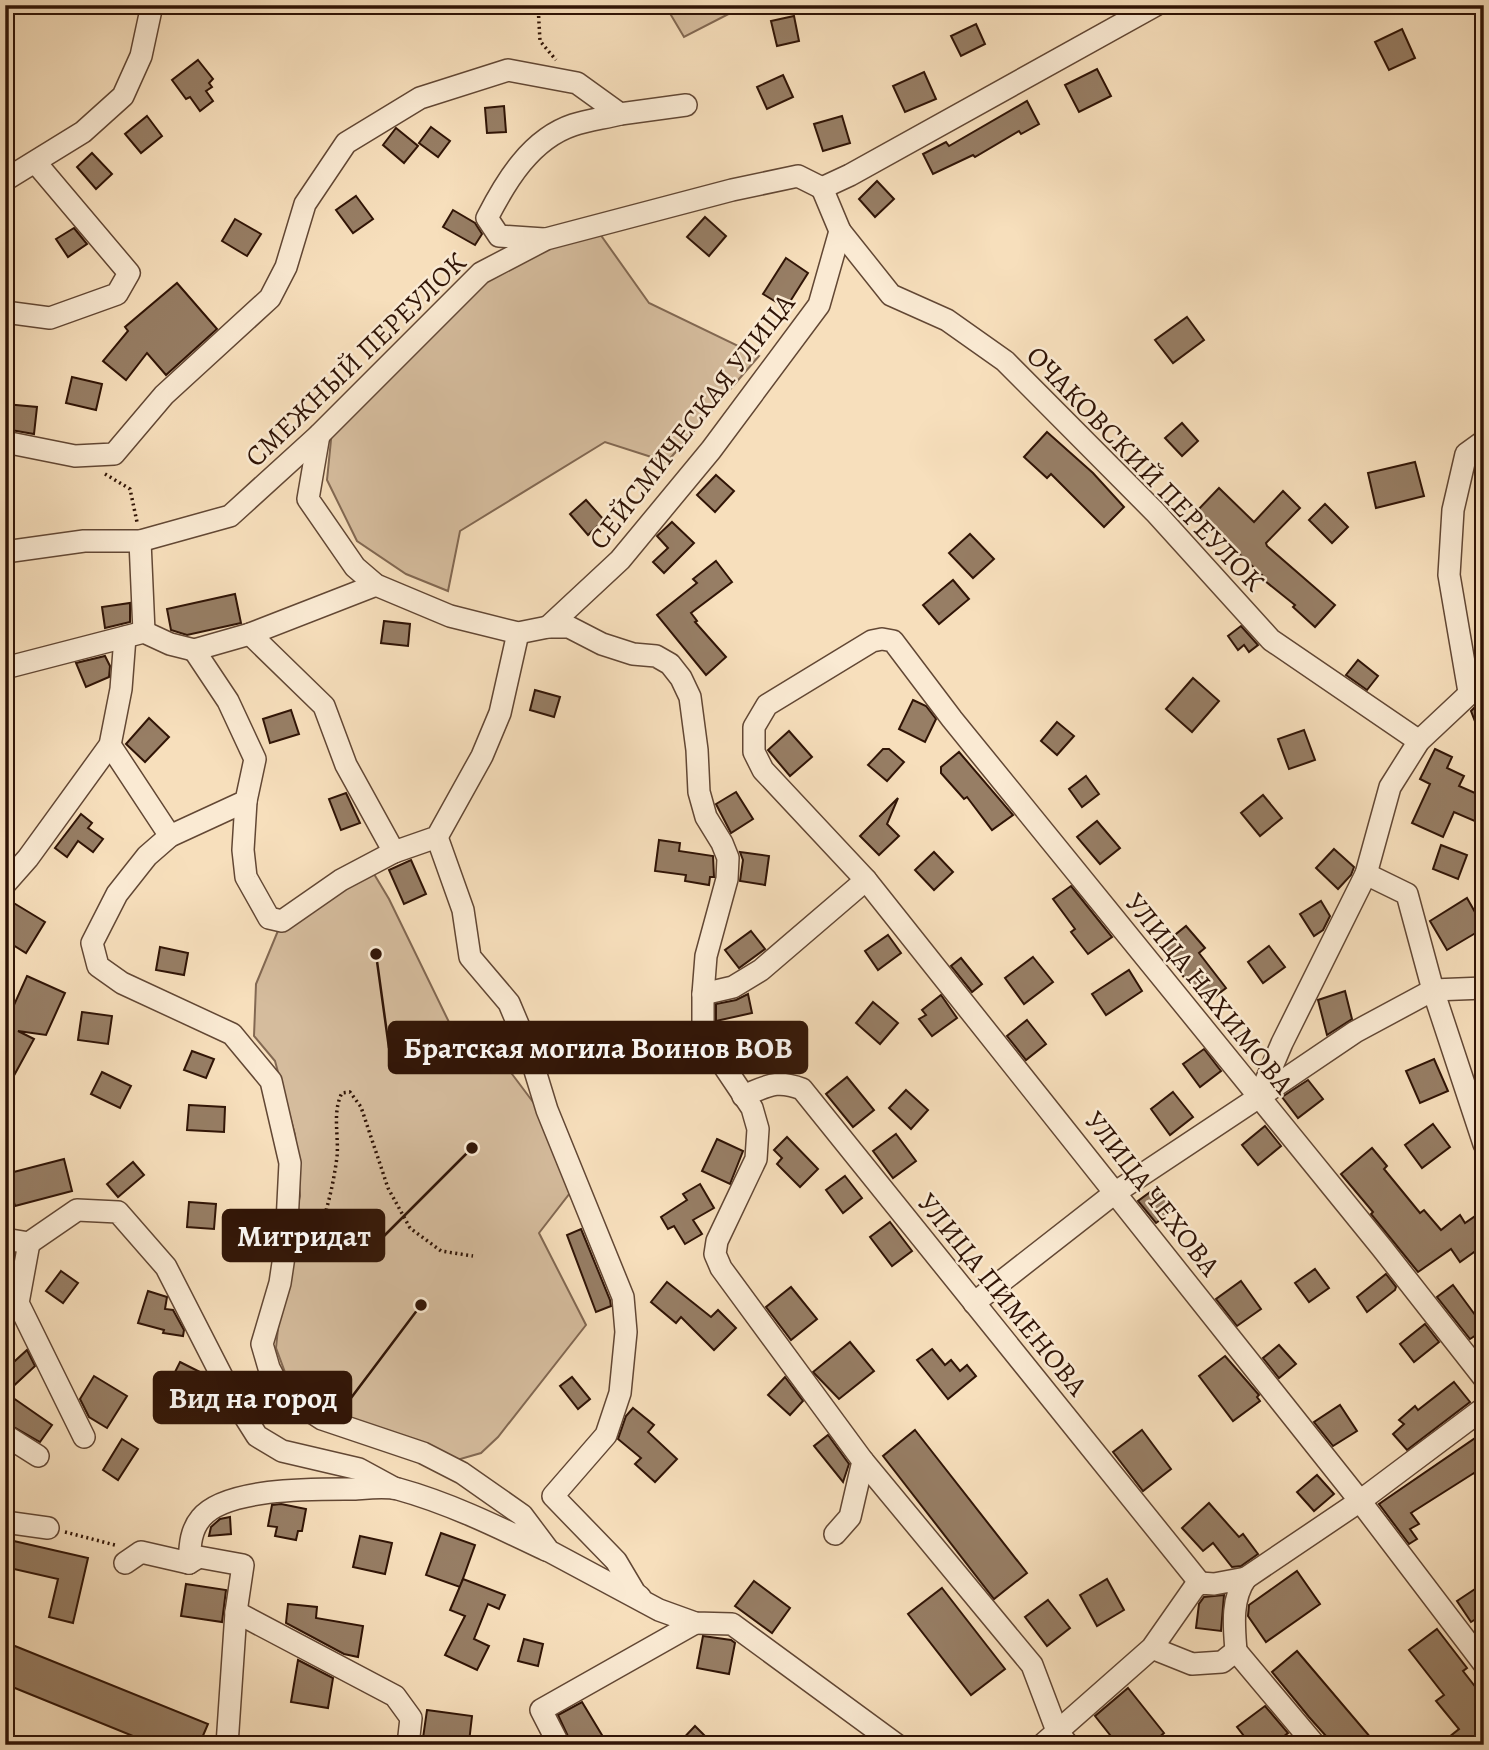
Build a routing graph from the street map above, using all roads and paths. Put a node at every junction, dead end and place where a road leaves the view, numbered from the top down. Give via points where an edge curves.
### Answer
1 (152, 5) edge
2 (538, 5) edge
3 (1156, 5) edge
4 (577, 83) junction
5 (686, 105) dead end
6 (620, 114) junction
7 (36, 163) junction
8 (5, 180) edge
9 (822, 188) junction
10 (840, 231) junction
11 (546, 239) junction
12 (5, 312) edge
13 (319, 435) junction
14 (1484, 441) edge
15 (5, 442) edge
16 (75, 456) junction
17 (141, 541) junction
18 (5, 552) edge
19 (376, 585) junction
20 (548, 627) junction
21 (518, 633) junction
22 (134, 634) junction
23 (250, 634) junction
24 (194, 650) junction
25 (5, 668) edge
26 (1476, 686) edge
27 (1419, 741) junction
28 (110, 745) junction
29 (763, 770) joint
30 (246, 801) junction
31 (170, 836) junction
32 (437, 838) junction
33 (394, 852) junction
34 (8, 874) edge
35 (1366, 874) junction
36 (866, 880) junction
37 (1484, 988) edge
38 (1433, 990) junction
39 (703, 994) junction
40 (743, 1096) junction
41 (1259, 1097) junction
42 (1484, 1144) edge
43 (1116, 1192) junction
44 (5, 1238) edge
45 (29, 1243) junction
46 (473, 1256) dead end
47 (280, 1283) junction
48 (974, 1303) junction
49 (11, 1306) edge
50 (1484, 1378) edge
51 (1484, 1408) edge
52 (5, 1435) edge
53 (84, 1437) dead end
54 (38, 1456) dead end
55 (863, 1461) junction
56 (394, 1488) junction
57 (1360, 1500) junction
58 (5, 1522) edge
59 (48, 1528) joint
60 (835, 1534) dead end
61 (549, 1551) junction
62 (133, 1558) joint
63 (190, 1563) junction
64 (1246, 1578) junction
65 (1200, 1583) junction
66 (659, 1611) junction
67 (236, 1612) junction
68 (695, 1623) junction
69 (1152, 1648) junction
70 (1236, 1651) junction
71 (1484, 1664) edge
72 (1055, 1740) edge
73 (227, 1745) edge
74 (408, 1745) edge
75 (559, 1745) edge
76 (897, 1745) edge
77 (1315, 1745) edge

1 - 7 street via 141,56 123,96 83,132
2 - 4 path via 540,41
3 - 9 street
4 - 6 street
4 - 16 street via 508,70 419,98 346,144 305,204 286,267 270,298 164,395 114,454
5 - 6 street
6 - 11 street via 571,126 537,145 505,184 487,218 499,236
7 - 8 street
7 - 12 street via 129,273 117,294 50,318
9 - 10 street
9 - 11 street, СМЕЖНЫЙ ПЕРЕУЛОК via 798,176
10 - 20 street, СЕЙСМИЧЕСКАЯ УЛИЦА via 819,305 711,450 620,560
10 - 27 street, ОЧАКОВСКИЙ ПЕРЕУЛОК via 891,295 947,320 1005,361 1155,512 1271,640
11 - 13 street, СМЕЖНЫЙ ПЕРЕУЛОК via 481,273
13 - 17 street, СМЕЖНЫЙ ПЕРЕУЛОК via 230,516
13 - 19 street via 307,499 355,567
14 - 26 street via 1466,454 1453,510 1449,575
15 - 16 street
16 - 17 path via 130,489
17 - 18 street, СМЕЖНЫЙ ПЕРЕУЛОК via 84,541
17 - 22 street
19 - 21 street via 450,617
19 - 23 street
20 - 21 street
20 - 39 street via 569,627 633,654 656,656 670,664 690,697 699,792 706,817 728,858 727,879 706,956
21 - 32 street via 500,713
22 - 24 street
22 - 25 street
22 - 28 street
23 - 24 street
23 - 33 street via 324,706 346,765
24 - 30 street via 228,701 256,759
26 - 27 street
27 - 35 street via 1390,787
28 - 31 street
28 - 34 street
29 - 36 street, УЛИЦА ЧЕХОВА
29 - 41 street, УЛИЦА НАХИМОВА via 754,752 754,727 767,705 872,641 893,641
30 - 31 street
30 - 33 street via 246,877 269,918 282,921 341,880
31 - 47 street via 117,894 92,943 99,966 122,983 232,1034 271,1081 290,1163
32 - 33 street
32 - 66 street via 463,910 470,957 509,1003 547,1110 624,1297 620,1393 606,1435 553,1496 616,1561 635,1593
35 - 38 street via 1407,894
35 - 41 street
36 - 39 street via 761,970 733,987
36 - 43 street, УЛИЦА ЧЕХОВА
37 - 38 street
38 - 41 street via 1355,1031
38 - 42 street
39 - 40 street via 703,1035
40 - 48 street, УЛИЦА ПИМЕНОВА via 769,1085 786,1083 802,1089
40 - 55 street via 758,1129 756,1159 715,1254
41 - 43 street
41 - 50 street, УЛИЦА НАХИМОВА
43 - 48 street
43 - 57 street, УЛИЦА ЧЕХОВА
44 - 45 street
45 - 49 street
45 - 56 street via 76,1210 118,1212 166,1267 257,1436 282,1451 359,1469
46 - 47 path via 441,1251 410,1228 388,1188 356,1098 350,1092 342,1093 337,1155 317,1240 302,1264
47 - 61 street via 262,1344 282,1393 322,1419 424,1453 461,1473 522,1516
48 - 65 street, УЛИЦА ПИМЕНОВА
49 - 53 street
51 - 57 street
52 - 54 street
55 - 60 street via 850,1517
55 - 72 street via 1032,1665
56 - 61 street via 453,1507
56 - 63 street via 257,1494 221,1503 202,1517 190,1539
57 - 64 street
57 - 71 street, УЛИЦА ЧЕХОВА
58 - 59 street
59 - 62 path
61 - 66 street
62 - 63 street
63 - 67 street via 199,1557 243,1565
64 - 65 street
64 - 70 street via 1238,1590
65 - 69 street
66 - 68 street
67 - 73 street
67 - 74 street via 395,1696 411,1718
68 - 75 street via 541,1710
68 - 76 street via 732,1624
69 - 70 street via 1192,1664 1222,1662
69 - 72 street
70 - 77 street

